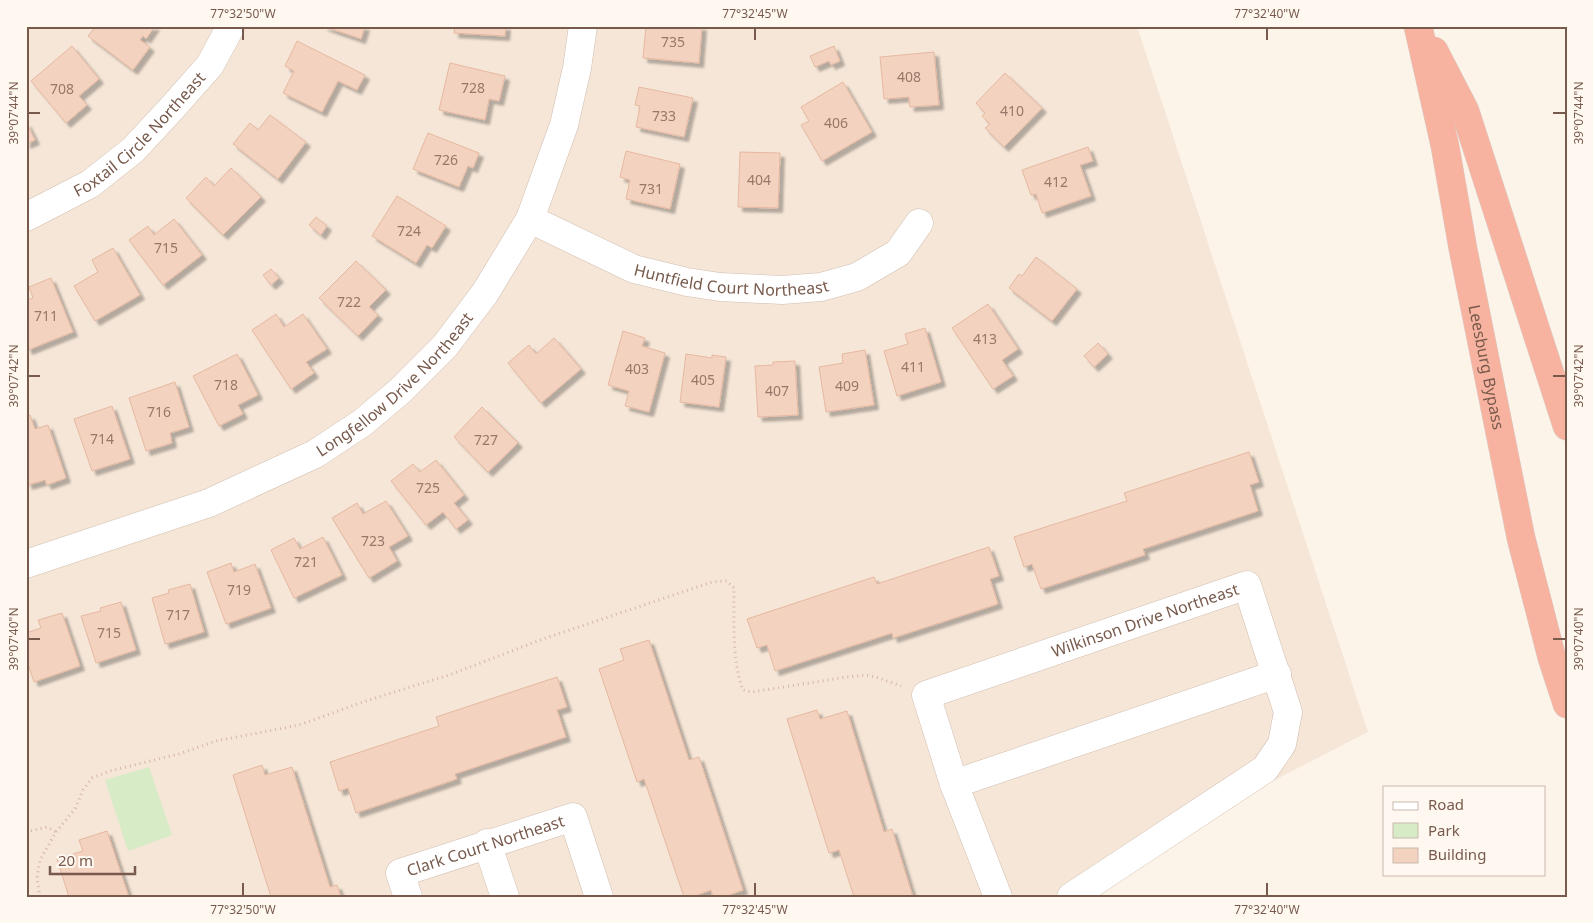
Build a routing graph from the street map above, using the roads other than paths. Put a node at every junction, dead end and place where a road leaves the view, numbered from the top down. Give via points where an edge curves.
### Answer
1 (231, 26) edge
2 (583, 26) edge
3 (1420, 26) edge
4 (26, 217) edge
5 (530, 219) junction
6 (919, 223) dead end
7 (1567, 426) edge
8 (26, 564) edge
9 (1277, 674) junction
10 (1567, 704) edge
11 (954, 784) junction
12 (487, 843) junction
13 (408, 897) edge
14 (504, 897) edge
15 (599, 897) edge
16 (998, 897) edge
17 (1071, 897) edge

1 - 4 street, Foxtail Circle Northeast via 210,65 133,150 90,184
2 - 5 street, Longfellow Drive Northeast via 564,125
3 - 7 highway, Leesburg Bypass via 1465,111
3 - 10 highway, Leesburg Bypass via 1521,538
5 - 6 street, Huntfield Court Northeast via 634,269 720,287 782,290 821,287 857,277 898,253
5 - 8 street, Longfellow Drive Northeast via 486,293 445,346 362,423 315,454 209,503
9 - 11 street
9 - 11 street, Wilkinson Drive Northeast via 1247,585 926,695
9 - 17 street, Wilkinson Drive Northeast via 1288,712 1282,744 1265,769
11 - 16 street
12 - 13 street, Clark Court Northeast via 400,873
12 - 14 street
12 - 15 street, Clark Court Northeast via 573,817

